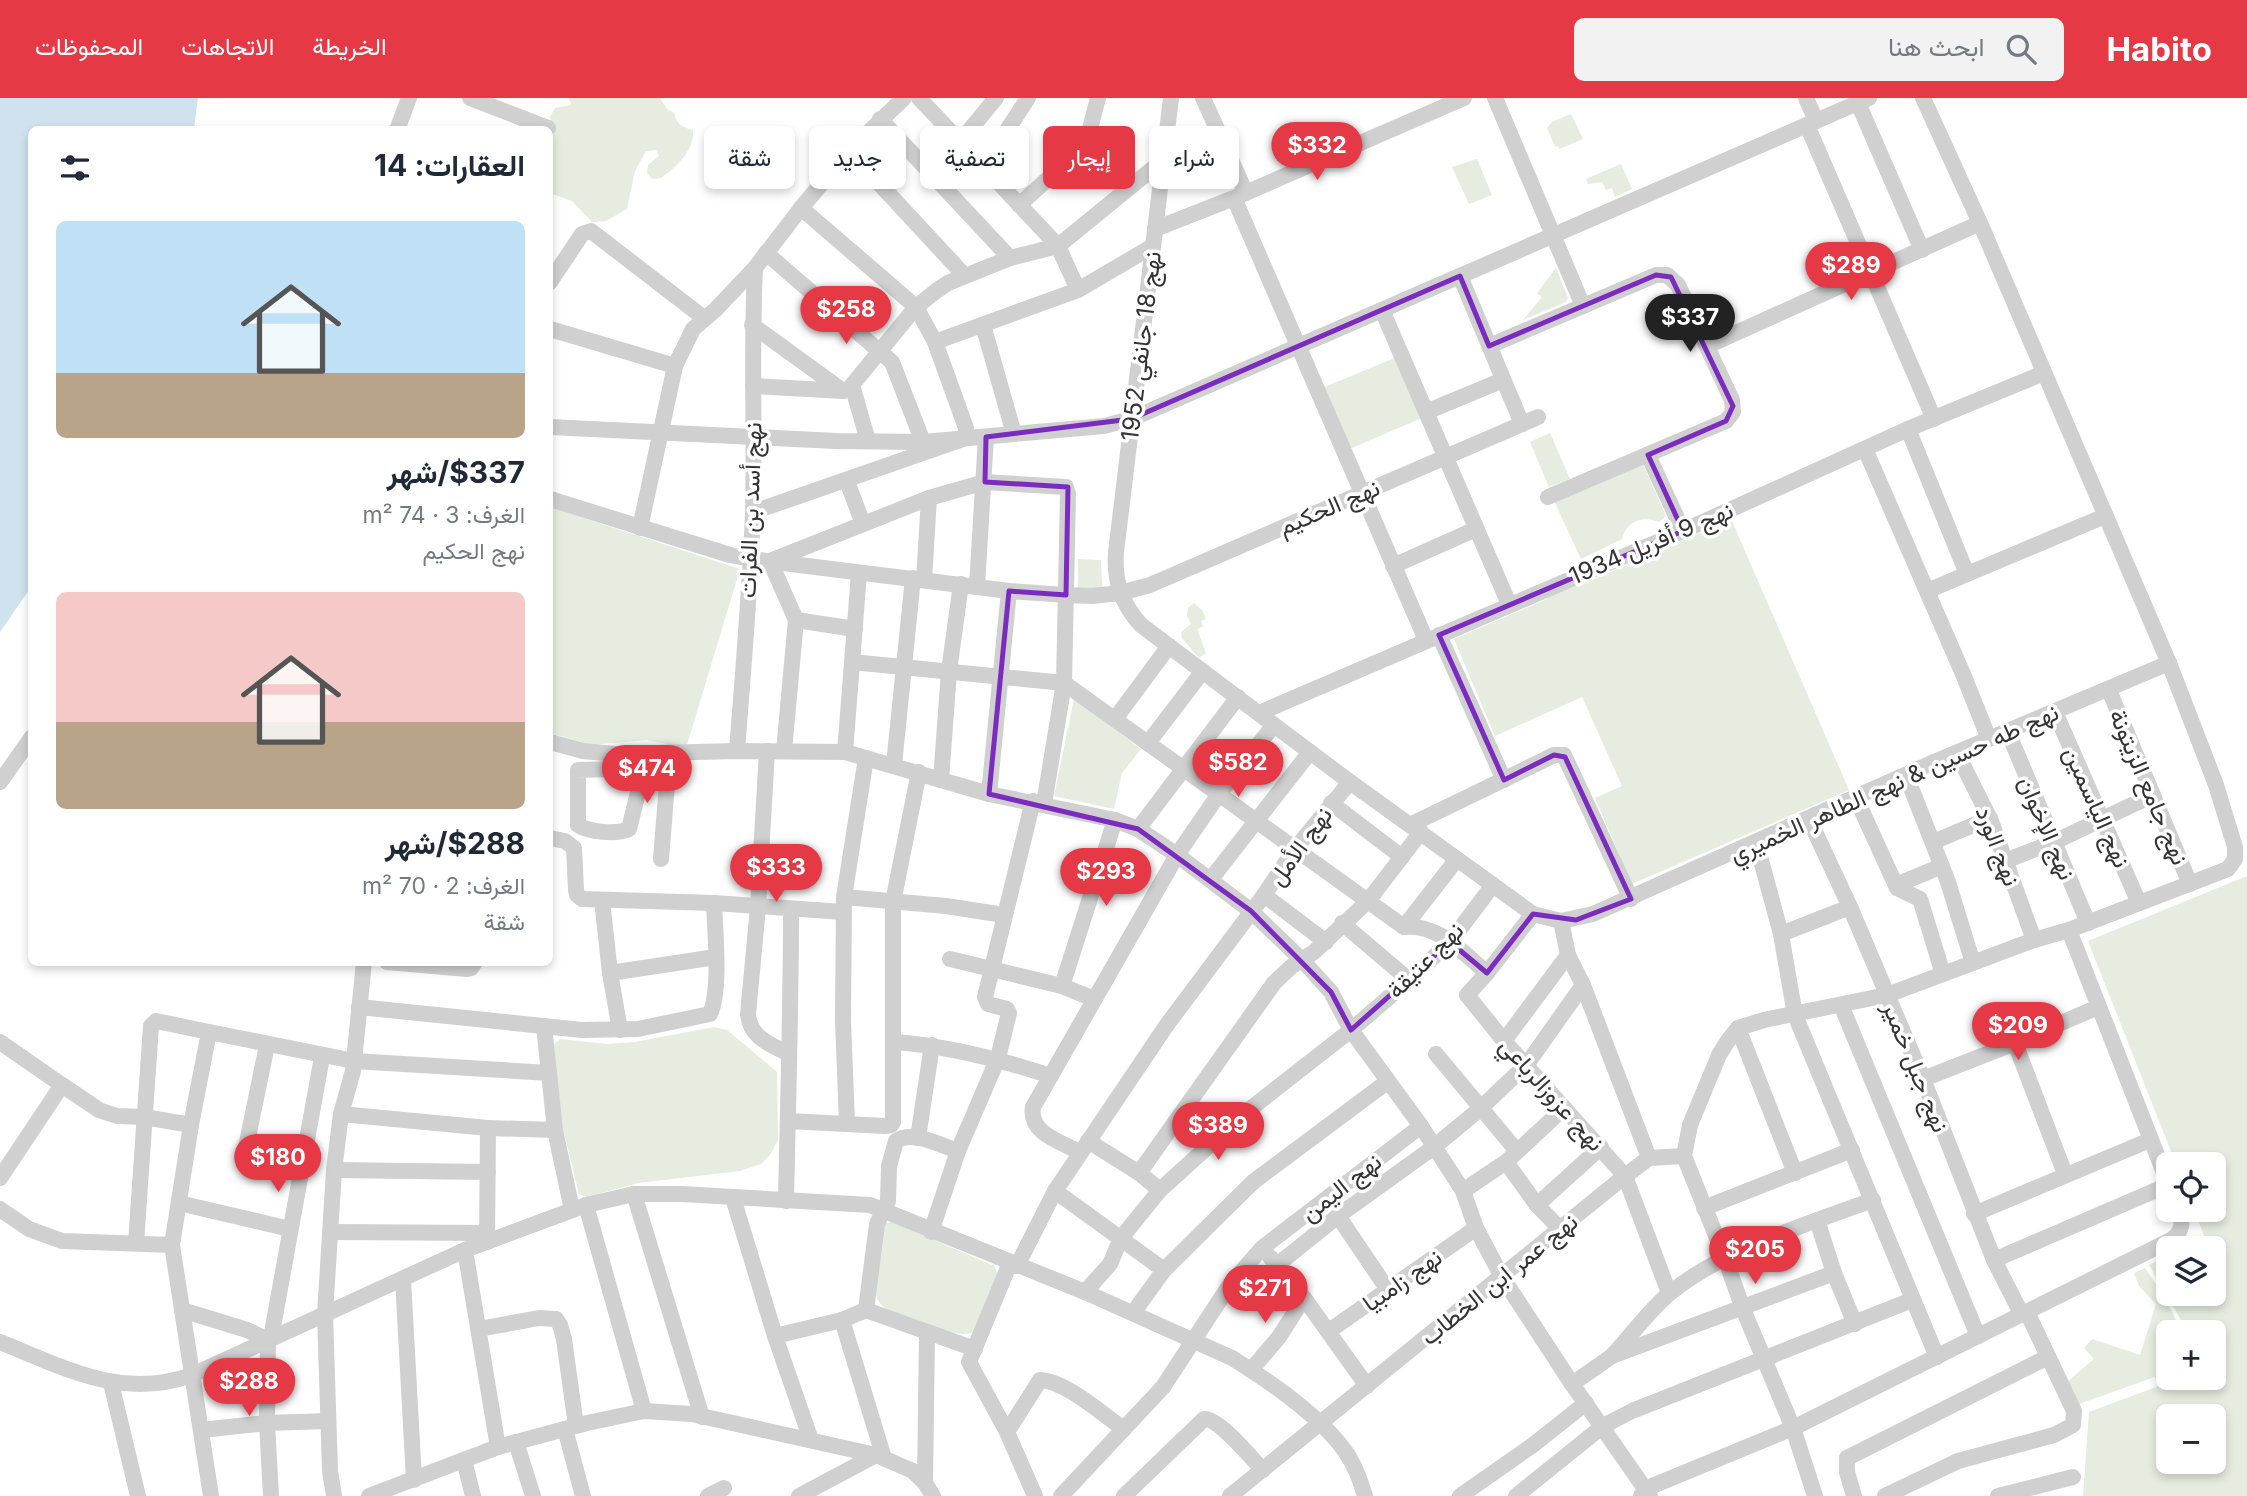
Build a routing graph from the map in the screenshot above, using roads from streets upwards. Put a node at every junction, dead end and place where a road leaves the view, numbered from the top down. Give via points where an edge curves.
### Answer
1 (470, 98) edge
2 (904, 98) edge
3 (919, 98) edge
4 (996, 98) edge
5 (1028, 98) edge
6 (1098, 98) edge
7 (1171, 98) edge
8 (1203, 98) edge
9 (1464, 98) edge
10 (1495, 98) edge
11 (1806, 98) edge
12 (1923, 98) edge
13 (1863, 101) edge
14 (406, 104) edge
15 (880, 119) junction
16 (1811, 123) junction
17 (398, 126) edge
18 (407, 126) edge
19 (543, 126) edge
20 (873, 126) edge
21 (944, 126) edge
22 (973, 126) edge
23 (1010, 126) edge
24 (1167, 126) edge
25 (1149, 172) edge
26 (817, 189) edge
27 (884, 189) edge
28 (1004, 189) edge
29 (1159, 189) edge
30 (1240, 195) junction
31 (1019, 205) junction
32 (801, 208) junction
33 (1980, 223) junction
34 (1155, 229) junction
35 (1554, 235) junction
36 (1058, 246) junction
37 (1153, 246) junction
38 (1922, 250) junction
39 (766, 253) junction
40 (1010, 258) junction
41 (755, 268) junction
42 (1870, 273) junction
43 (965, 276) junction
44 (1460, 276) junction
45 (553, 278) edge
46 (1078, 290) junction
47 (1583, 306) junction
48 (916, 307) junction
49 (1382, 310) junction
50 (705, 318) junction
51 (752, 326) junction
52 (983, 326) junction
53 (553, 330) edge
54 (935, 342) junction
55 (1298, 346) junction
56 (1489, 346) junction
57 (1707, 346) junction
58 (880, 352) junction
59 (675, 366) junction
60 (2044, 373) junction
61 (1503, 380) junction
62 (753, 386) junction
63 (848, 390) junction
64 (1426, 412) junction
65 (1538, 417) dead end
66 (1131, 419) junction
67 (1934, 419) junction
68 (1522, 424) junction
69 (553, 427) edge
70 (1908, 429) junction
71 (661, 433) junction
72 (1014, 435) junction
73 (754, 437) junction
74 (986, 437) junction
75 (966, 438) junction
76 (868, 441) junction
77 (923, 442) junction
78 (1865, 449) junction
79 (1648, 455) junction
80 (1445, 457) junction
81 (847, 481) junction
82 (985, 482) junction
83 (1362, 493) junction
84 (1548, 497) dead end
85 (929, 498) junction
86 (553, 500) edge
87 (753, 512) junction
88 (2105, 516) junction
89 (863, 524) junction
90 (640, 527) junction
91 (1476, 529) junction
92 (1683, 531) junction
93 (751, 559) junction
94 (770, 561) junction
95 (1393, 566) junction
96 (859, 573) junction
97 (1967, 574) junction
98 (918, 579) junction
99 (969, 585) junction
100 (1009, 590) junction
101 (1927, 591) junction
102 (1119, 593) junction
103 (1066, 595) junction
104 (1509, 604) junction
105 (796, 620) junction
106 (855, 629) junction
107 (1432, 637) junction
108 (1169, 646) junction
109 (852, 662) junction
110 (2169, 663) junction
111 (904, 666) junction
112 (949, 671) junction
113 (1203, 671) junction
114 (1001, 676) junction
115 (1064, 683) junction
116 (2109, 690) junction
117 (1238, 697) junction
118 (2055, 712) junction
119 (1258, 713) junction
120 (1115, 719) junction
121 (1274, 725) junction
122 (2008, 732) junction
123 (1989, 739) junction
124 (28, 743) edge
125 (553, 743) edge
126 (1149, 743) junction
127 (737, 751) junction
128 (767, 751) junction
129 (784, 751) junction
130 (845, 752) junction
131 (1310, 752) junction
132 (1957, 753) junction
133 (866, 758) junction
134 (669, 760) junction
135 (894, 765) junction
136 (644, 768) junction
137 (1183, 768) junction
138 (919, 772) junction
139 (1906, 775) junction
140 (941, 780) junction
141 (1504, 780) junction
142 (0, 782) edge
143 (1350, 782) junction
144 (989, 794) junction
145 (1219, 794) junction
146 (2153, 795) junction
147 (1856, 798) junction
148 (1038, 802) junction
149 (1331, 803) junction
150 (1990, 818) junction
151 (2102, 819) junction
152 (1115, 820) junction
153 (1809, 820) junction
154 (1257, 822) junction
155 (1415, 828) junction
156 (1138, 829) junction
157 (553, 839) edge
158 (1756, 842) junction
159 (1933, 842) junction
160 (2054, 842) junction
161 (1295, 849) junction
162 (1177, 855) junction
163 (1402, 857) junction
164 (661, 859) dead end
165 (1457, 859) junction
166 (2004, 861) junction
167 (1942, 866) junction
168 (1211, 879) junction
169 (2190, 884) junction
170 (1493, 885) junction
171 (1896, 885) junction
172 (1264, 895) junction
173 (1631, 899) junction
174 (602, 900) junction
175 (1368, 901) junction
176 (893, 902) junction
177 (714, 903) junction
178 (2140, 903) junction
179 (843, 904) junction
180 (1850, 907) junction
181 (758, 908) junction
182 (791, 909) junction
183 (1251, 911) junction
184 (1533, 914) junction
185 (1004, 915) junction
186 (1561, 921) junction
187 (1342, 923) junction
188 (2088, 923) junction
189 (1404, 927) junction
190 (2069, 930) junction
191 (1781, 934) junction
192 (2034, 940) junction
193 (1326, 942) junction
194 (1450, 942) junction
195 (1569, 955) junction
196 (716, 957) junction
197 (950, 959) dead end
198 (1303, 961) junction
199 (1973, 963) junction
200 (363, 966) edge
201 (433, 966) edge
202 (472, 966) edge
203 (991, 968) junction
204 (610, 973) junction
205 (1487, 973) junction
206 (1943, 974) junction
207 (1409, 980) junction
208 (1583, 985) junction
209 (1062, 986) junction
210 (1887, 995) junction
211 (1094, 999) junction
212 (1841, 1005) junction
213 (359, 1007) junction
214 (2098, 1007) junction
215 (1795, 1015) junction
216 (544, 1026) junction
217 (1738, 1028) junction
218 (620, 1030) junction
219 (1352, 1030) junction
220 (209, 1032) junction
221 (1504, 1041) junction
222 (0, 1042) edge
223 (895, 1042) junction
224 (2015, 1043) junction
225 (267, 1045) junction
226 (932, 1045) junction
227 (789, 1054) junction
228 (1436, 1054) dead end
229 (322, 1056) junction
230 (998, 1058) junction
231 (354, 1061) junction
232 (1527, 1064) junction
233 (549, 1073) junction
234 (1051, 1076) junction
235 (1923, 1079) junction
236 (1387, 1082) junction
237 (62, 1085) junction
238 (1481, 1108) junction
239 (1564, 1108) junction
240 (341, 1114) junction
241 (144, 1117) junction
242 (788, 1121) junction
243 (847, 1123) junction
244 (191, 1125) junction
245 (1421, 1126) junction
246 (488, 1128) junction
247 (555, 1130) junction
248 (904, 1133) junction
249 (2150, 1140) junction
250 (1084, 1147) junction
251 (1434, 1147) junction
252 (1601, 1147) junction
253 (1853, 1150) junction
254 (958, 1151) junction
255 (246, 1152) dead end
256 (2156, 1155) edge
257 (1511, 1156) junction
258 (1684, 1156) junction
259 (1649, 1158) junction
260 (334, 1170) junction
261 (488, 1172) junction
262 (1139, 1173) junction
263 (1795, 1173) junction
264 (2065, 1174) junction
265 (1625, 1176) junction
266 (0, 1178) edge
267 (2156, 1189) edge
268 (1160, 1190) junction
269 (1055, 1191) junction
270 (1463, 1191) junction
271 (634, 1194) junction
272 (733, 1198) junction
273 (1873, 1200) junction
274 (786, 1201) junction
275 (179, 1203) junction
276 (1537, 1205) junction
277 (579, 1208) junction
278 (1704, 1208) junction
279 (0, 1209) edge
280 (885, 1210) junction
281 (1974, 1214) junction
282 (1338, 1216) junction
283 (1817, 1220) junction
284 (2182, 1222) edge
285 (290, 1228) junction
286 (1476, 1228) junction
287 (1560, 1230) junction
288 (331, 1232) junction
289 (931, 1232) junction
290 (487, 1237) junction
291 (1121, 1238) junction
292 (136, 1243) junction
293 (172, 1245) junction
294 (1262, 1248) junction
295 (465, 1250) junction
296 (1726, 1258) junction
297 (1994, 1260) junction
298 (1014, 1265) junction
299 (1276, 1266) junction
300 (1164, 1270) junction
301 (1834, 1273) junction
302 (1502, 1277) junction
303 (403, 1279) junction
304 (1388, 1290) junction
305 (1085, 1293) junction
306 (1670, 1293) junction
307 (1304, 1298) junction
308 (1912, 1300) junction
309 (1743, 1309) junction
310 (182, 1310) junction
311 (866, 1310) junction
312 (1133, 1313) junction
313 (2024, 1313) junction
314 (325, 1314) junction
315 (842, 1320) junction
316 (1855, 1324) junction
317 (479, 1329) junction
318 (1329, 1331) junction
319 (927, 1332) junction
320 (775, 1336) junction
321 (1978, 1336) junction
322 (270, 1339) junction
323 (1196, 1340) junction
324 (0, 1342) edge
325 (975, 1349) junction
326 (1612, 1356) junction
327 (1937, 1357) junction
328 (2048, 1357) junction
329 (1763, 1359) junction
330 (1251, 1370) junction
331 (192, 1375) junction
332 (111, 1383) junction
333 (1572, 1384) junction
334 (1367, 1386) junction
335 (1586, 1403) junction
336 (644, 1411) junction
337 (702, 1417) junction
338 (328, 1421) junction
339 (267, 1423) junction
340 (1321, 1423) junction
341 (1603, 1426) junction
342 (571, 1427) junction
343 (1793, 1428) junction
344 (1124, 1429) junction
345 (201, 1430) junction
346 (1007, 1432) junction
347 (811, 1440) junction
348 (516, 1442) junction
349 (498, 1447) junction
350 (880, 1456) junction
351 (464, 1460) junction
352 (1262, 1470) junction
353 (2073, 1477) dead end
354 (414, 1480) junction
355 (399, 1491) edge
356 (2036, 1491) edge
357 (930, 1492) edge
358 (1645, 1494) edge
359 (138, 1496) edge
360 (211, 1496) edge
361 (271, 1496) edge
362 (334, 1496) edge
363 (369, 1496) edge
364 (473, 1496) edge
365 (533, 1496) edge
366 (583, 1496) edge
367 (799, 1496) edge
368 (1035, 1496) edge
369 (1060, 1496) edge
370 (1124, 1496) edge
371 (1230, 1496) edge
372 (1365, 1496) edge
373 (1460, 1496) edge
374 (1516, 1496) edge
375 (1815, 1496) edge
376 (1854, 1496) edge
377 (1885, 1496) edge
378 (1998, 1496) edge

1 - 19 street
2 - 15 street
3 - 21 street
4 - 22 street
5 - 23 street
6 - 31 street via 1086,144
7 - 24 street, نهج 18 جانفي 1952
8 - 30 street
9 - 30 street
10 - 35 street
11 - 16 street
12 - 33 street
13 - 16 street
13 - 38 street
14 - 17 street
14 - 18 street
15 - 20 street
15 - 40 street
16 - 35 street
16 - 42 street
25 - 36 street
26 - 32 street
27 - 43 street
28 - 31 street
29 - 34 street, نهج 18 جانفي 1952
30 - 34 street
30 - 55 street
31 - 36 street
32 - 39 street
32 - 48 street
33 - 38 street
33 - 60 street
34 - 37 street, نهج 18 جانفي 1952
35 - 44 street
35 - 47 street
36 - 40 street
36 - 46 street
37 - 46 street
37 - 66 street, نهج 18 جانفي 1952
38 - 42 street
39 - 41 street
39 - 58 street
40 - 43 street
41 - 50 street
41 - 51 street, نهج أسد بن الفرات
42 - 57 street
42 - 67 street
43 - 48 street
44 - 49 street
44 - 56 street
45 - 50 street via 582,234 591,230
46 - 52 street
47 - 56 street
47 - 57 street via 1656,275 1667,275 1678,285
48 - 54 street
48 - 58 street
49 - 55 street
49 - 64 street
50 - 59 street via 693,329
51 - 62 street, نهج أسد بن الفرات
51 - 63 street
52 - 54 street
52 - 72 street
53 - 59 street
54 - 75 street
55 - 66 street
55 - 83 street
56 - 61 street
57 - 79 street via 1732,400 1730,417
58 - 63 street
58 - 77 street via 892,362
59 - 71 street
60 - 67 street, نهج 9 أفريل 1934
60 - 88 street
61 - 64 street
61 - 68 street
62 - 63 street
62 - 73 street, نهج أسد بن الفرات
63 - 76 street
64 - 80 street
65 - 68 street, نهج الحكيم
66 - 72 street
66 - 102 street, نهج 18 جانفي 1952 via 1116,552
67 - 70 street, نهج 9 أفريل 1934
68 - 80 street, نهج الحكيم
69 - 71 street
70 - 78 street, نهج 9 أفريل 1934
70 - 97 street
71 - 73 street
71 - 90 street
72 - 74 street
73 - 76 street
73 - 87 street, نهج أسد بن الفرات
74 - 75 street
74 - 82 street
75 - 77 street
75 - 81 street
76 - 77 street
78 - 92 street, نهج 9 أفريل 1934
78 - 101 street
79 - 84 street
79 - 92 street
80 - 83 street, نهج الحكيم
80 - 91 street
81 - 87 street
81 - 89 street
82 - 85 street
82 - 99 street
82 - 103 street via 1066,487
83 - 95 street
83 - 102 street, نهج الحكيم via 1150,585
85 - 89 street
85 - 98 street
86 - 90 street, نهج الحكيم
87 - 93 street, نهج أسد بن الفرات
88 - 97 street
88 - 110 street
89 - 94 street
90 - 93 street, نهج الحكيم
91 - 95 street
91 - 104 street
92 - 104 street, نهج 9 أفريل 1934
93 - 94 street, نهج الحكيم
93 - 127 street, نهج أسد بن الفرات
94 - 96 street, نهج الحكيم
94 - 105 street
95 - 107 street
96 - 98 street, نهج الحكيم
96 - 106 street
97 - 101 street
98 - 99 street, نهج الحكيم
98 - 111 street
99 - 100 street, نهج الحكيم
99 - 112 street
100 - 103 street, نهج الحكيم
100 - 114 street
101 - 123 street
102 - 103 street, نهج الحكيم
102 - 108 street, نهج طه حسين & نهج الطاهر الخميري via 1141,625
103 - 115 street
104 - 107 street, نهج 9 أفريل 1934
105 - 106 street
105 - 129 street
106 - 109 street
107 - 119 street, نهج 9 أفريل 1934
107 - 141 street
108 - 113 street, نهج طه حسين & نهج الطاهر الخميري
108 - 120 street
109 - 111 street
109 - 130 street
110 - 116 street, نهج طه حسين & نهج الطاهر الخميري
110 - 169 street via 2216,785 2236,853 2228,869
111 - 112 street
111 - 135 street
112 - 114 street
112 - 140 street
113 - 117 street, نهج طه حسين & نهج الطاهر الخميري
113 - 126 street
114 - 115 street
114 - 144 street
115 - 120 street
115 - 148 street
116 - 118 street, نهج طه حسين & نهج الطاهر الخميري
116 - 146 street, نهج جامع الزيتونة
117 - 119 street, نهج طه حسين & نهج الطاهر الخميري
117 - 137 street
118 - 122 street, نهج طه حسين & نهج الطاهر الخميري
118 - 151 street, نهج الياسمين
119 - 121 street, نهج طه حسين & نهج الطاهر الخميري
120 - 126 street
121 - 131 street, نهج طه حسين & نهج الطاهر الخميري
121 - 145 street
122 - 123 street, نهج طه حسين & نهج الطاهر الخميري
122 - 160 street, نهج الإخوان
123 - 132 street, نهج طه حسين & نهج الطاهر الخميري
124 - 142 street
125 - 134 street via 583,751
126 - 137 street
127 - 128 street
127 - 134 street
128 - 129 street
128 - 181 street
129 - 130 street
130 - 133 street
131 - 143 street, نهج طه حسين & نهج الطاهر الخميري
131 - 154 street
132 - 139 street, نهج طه حسين & نهج الطاهر الخميري
132 - 150 street, نهج الورد
133 - 135 street
133 - 179 street
134 - 136 street
134 - 164 street
135 - 138 street
136 - 136 street via 578,770 578,825 618,832 629,829
137 - 145 street
137 - 156 street
138 - 140 street
138 - 176 street
139 - 147 street, نهج طه حسين & نهج الطاهر الخميري
139 - 159 street
140 - 144 street
141 - 155 street
141 - 173 street via 1554,755 1566,757
143 - 149 street, نهج الأمل
143 - 155 street, نهج طه حسين & نهج الطاهر الخميري
144 - 148 street
145 - 154 street
145 - 162 street
146 - 151 street
146 - 169 street, نهج جامع الزيتونة
147 - 153 street, نهج طه حسين & نهج الطاهر الخميري
147 - 171 street
148 - 152 street
148 - 185 street
149 - 161 street, نهج الأمل
149 - 163 street
150 - 159 street
150 - 166 street, نهج الورد
151 - 160 street
151 - 178 street, نهج الياسمين
152 - 156 street
152 - 209 street
153 - 158 street, نهج طه حسين & نهج الطاهر الخميري
153 - 180 street, نهج جبل خمير
154 - 161 street
154 - 168 street
155 - 163 street
155 - 165 street, نهج طه حسين & نهج الطاهر الخميري
156 - 162 street
157 - 174 street via 574,848 578,895
158 - 173 street, نهج طه حسين & نهج الطاهر الخميري
158 - 191 street
159 - 167 street
160 - 166 street
160 - 188 street, نهج الإخوان
161 - 172 street, نهج الأمل
161 - 175 street
162 - 168 street
162 - 211 street
163 - 175 street
165 - 170 street, نهج طه حسين & نهج الطاهر الخميري
165 - 189 street
166 - 192 street, نهج الورد
167 - 171 street
167 - 199 street
168 - 183 street
169 - 178 street
170 - 184 street, نهج طه حسين & نهج الطاهر الخميري
170 - 194 street, نهج عتيقة
171 - 206 street via 1920,899
172 - 183 street, نهج الأمل
172 - 193 street
173 - 186 street, نهج طه حسين & نهج الطاهر الخميري via 1577,920
174 - 177 street
174 - 204 street
175 - 187 street
175 - 189 street
176 - 179 street
176 - 185 street
176 - 223 street
177 - 181 street
177 - 196 street
178 - 188 street
179 - 182 street
179 - 243 street
180 - 191 street
180 - 210 street, نهج جبل خمير
181 - 182 street
181 - 227 street via 749,1023 758,1038
182 - 227 street
183 - 198 street
183 - 250 street, نهج الأمل
184 - 186 street, نهج طه حسين & نهج الطاهر الخميري
184 - 205 street, نهج عزوزالرباعي
185 - 203 street
186 - 195 street
187 - 193 street
187 - 207 street
188 - 190 street
189 - 194 street via 1429,929
190 - 192 street
190 - 214 street
191 - 215 street
192 - 199 street
193 - 198 street
194 - 205 street
194 - 207 street, نهج عتيقة
195 - 208 street
195 - 221 street
196 - 204 street
196 - 218 street via 710,1014
197 - 203 street
198 - 219 street via 1331,992
198 - 262 street via 1267,992
199 - 206 street
200 - 213 street
201 - 202 street
203 - 209 street
203 - 230 street via 986,1002 1009,1013
204 - 218 street
205 - 221 street, نهج عزوزالرباعي via 1467,995
206 - 210 street
207 - 219 street, نهج عتيقة
208 - 232 street
208 - 259 street
209 - 211 street
210 - 212 street
210 - 235 street, نهج جبل خمير
211 - 234 street
212 - 215 street
212 - 321 street
213 - 216 street
213 - 231 street
214 - 224 street
214 - 249 street
215 - 217 street
215 - 253 street
216 - 218 street
216 - 233 street
217 - 258 street via 1719,1055 1690,1125
217 - 263 street
219 - 236 street
219 - 268 street, نهج عتيقة via 1245,1113
220 - 225 street
220 - 241 street via 153,1022
220 - 244 street
221 - 232 street, نهج عزوزالرباعي
222 - 237 street
223 - 226 street
223 - 248 street via 894,1118
224 - 235 street
224 - 264 street
225 - 229 street
225 - 255 street
226 - 230 street
226 - 248 street
227 - 242 street
228 - 238 street
229 - 231 street
229 - 285 street
230 - 234 street
230 - 254 street
231 - 233 street
231 - 240 street
232 - 238 street
232 - 239 street, نهج عزوزالرباعي
233 - 247 street
234 - 250 street via 1034,1107 1034,1124
235 - 281 street, نهج جبل خمير
236 - 245 street
236 - 300 street via 1253,1182
237 - 241 street via 99,1110
237 - 266 street
238 - 251 street
238 - 257 street
239 - 252 street, نهج عزوزالرباعي
239 - 257 street
240 - 246 street
240 - 260 street
241 - 244 street
241 - 292 street
242 - 243 street
242 - 274 street
243 - 248 street
244 - 275 street
245 - 251 street
245 - 294 street, نهج اليمن
246 - 247 street
246 - 261 street
247 - 277 street
248 - 254 street
248 - 280 street via 891,1158
249 - 256 street
249 - 264 street
250 - 262 street
250 - 269 street, نهج الأمل
251 - 270 street
251 - 282 street
252 - 265 street, نهج عزوزالرباعي
252 - 276 street
253 - 263 street
253 - 273 street
254 - 289 street
257 - 270 street
257 - 276 street
258 - 259 street
258 - 278 street
259 - 265 street, نهج عمر ابن الخطاب
260 - 261 street
260 - 288 street
261 - 290 street
262 - 268 street
263 - 278 street
264 - 281 street
265 - 287 street, نهج عمر ابن الخطاب
265 - 306 street, نهج عزوزالرباعي
267 - 297 street
268 - 291 street, نهج عتيقة
269 - 291 street
269 - 298 street, نهج الأمل
270 - 286 street
271 - 272 street
271 - 277 street
271 - 337 street
272 - 274 street
272 - 320 street
273 - 283 street
273 - 308 street
274 - 280 street via 870,1205
275 - 285 street
275 - 293 street
276 - 287 street
277 - 290 street
277 - 336 street
278 - 296 street
279 - 292 street via 29,1229 62,1241
280 - 289 street
280 - 311 street via 877,1224
281 - 297 street, نهج جبل خمير
282 - 299 street
282 - 304 street
283 - 296 street
283 - 301 street
284 - 313 street via 2171,1240
285 - 322 street
286 - 302 street
286 - 304 street, نهج زامبيا
287 - 302 street, نهج عمر ابن الخطاب
288 - 290 street
288 - 314 street
289 - 298 street
290 - 295 street
291 - 300 street
291 - 305 street, نهج عتيقة via 1110,1264
292 - 293 street
293 - 310 street
294 - 299 street
294 - 323 street, نهج اليمن via 1229,1286
295 - 303 street
295 - 317 street
296 - 306 street
296 - 309 street
297 - 313 street, نهج جبل خمير
298 - 305 street
298 - 325 street, نهج الأمل
299 - 307 street
300 - 312 street
301 - 309 street
301 - 316 street
302 - 333 street
302 - 334 street, نهج عمر ابن الخطاب
303 - 314 street
303 - 354 street
304 - 318 street, نهج زامبيا
305 - 312 street
306 - 326 street
307 - 318 street
307 - 330 street
308 - 316 street
308 - 327 street
309 - 326 street
309 - 329 street
310 - 322 street
310 - 331 street
311 - 315 street
311 - 319 street
312 - 323 street
313 - 321 street
313 - 328 street, نهج جبل خمير
314 - 322 street
314 - 338 street
315 - 320 street
315 - 350 street
316 - 329 street
317 - 342 street via 539,1318 556,1320 564,1339
317 - 349 street
318 - 334 street
319 - 325 street
319 - 357 street
320 - 347 street
321 - 327 street
322 - 331 street
322 - 339 street
323 - 330 street
323 - 344 street, نهج اليمن via 1163,1387
324 - 332 street
325 - 346 street via 970,1362
326 - 333 street
327 - 343 street
328 - 376 street via 1847,1458
328 - 377 street, نهج جبل خمير via 2074,1411 2073,1425 2054,1435 1958,1461
329 - 341 street
329 - 343 street
330 - 340 street
331 - 332 street via 157,1384
331 - 345 street
332 - 359 street
333 - 335 street
334 - 340 street, نهج عمر ابن الخطاب
335 - 341 street
335 - 373 street
336 - 337 street
336 - 342 street
337 - 347 street
338 - 339 street
338 - 362 street
339 - 345 street
339 - 361 street
340 - 352 street, نهج عمر ابن الخطاب
340 - 372 street via 1345,1451
341 - 358 street
341 - 374 street
342 - 348 street
342 - 366 street
343 - 358 street
343 - 375 street
344 - 346 street via 1077,1396 1041,1381
344 - 369 street, نهج اليمن
345 - 360 street
346 - 368 street
347 - 350 street
348 - 349 street
348 - 365 street
349 - 351 street
350 - 357 street via 913,1471
350 - 367 street
351 - 354 street
351 - 364 street
352 - 370 street via 1209,1418
352 - 371 street, نهج عمر ابن الخطاب
353 - 356 street
354 - 355 street
355 - 363 street
356 - 378 street

